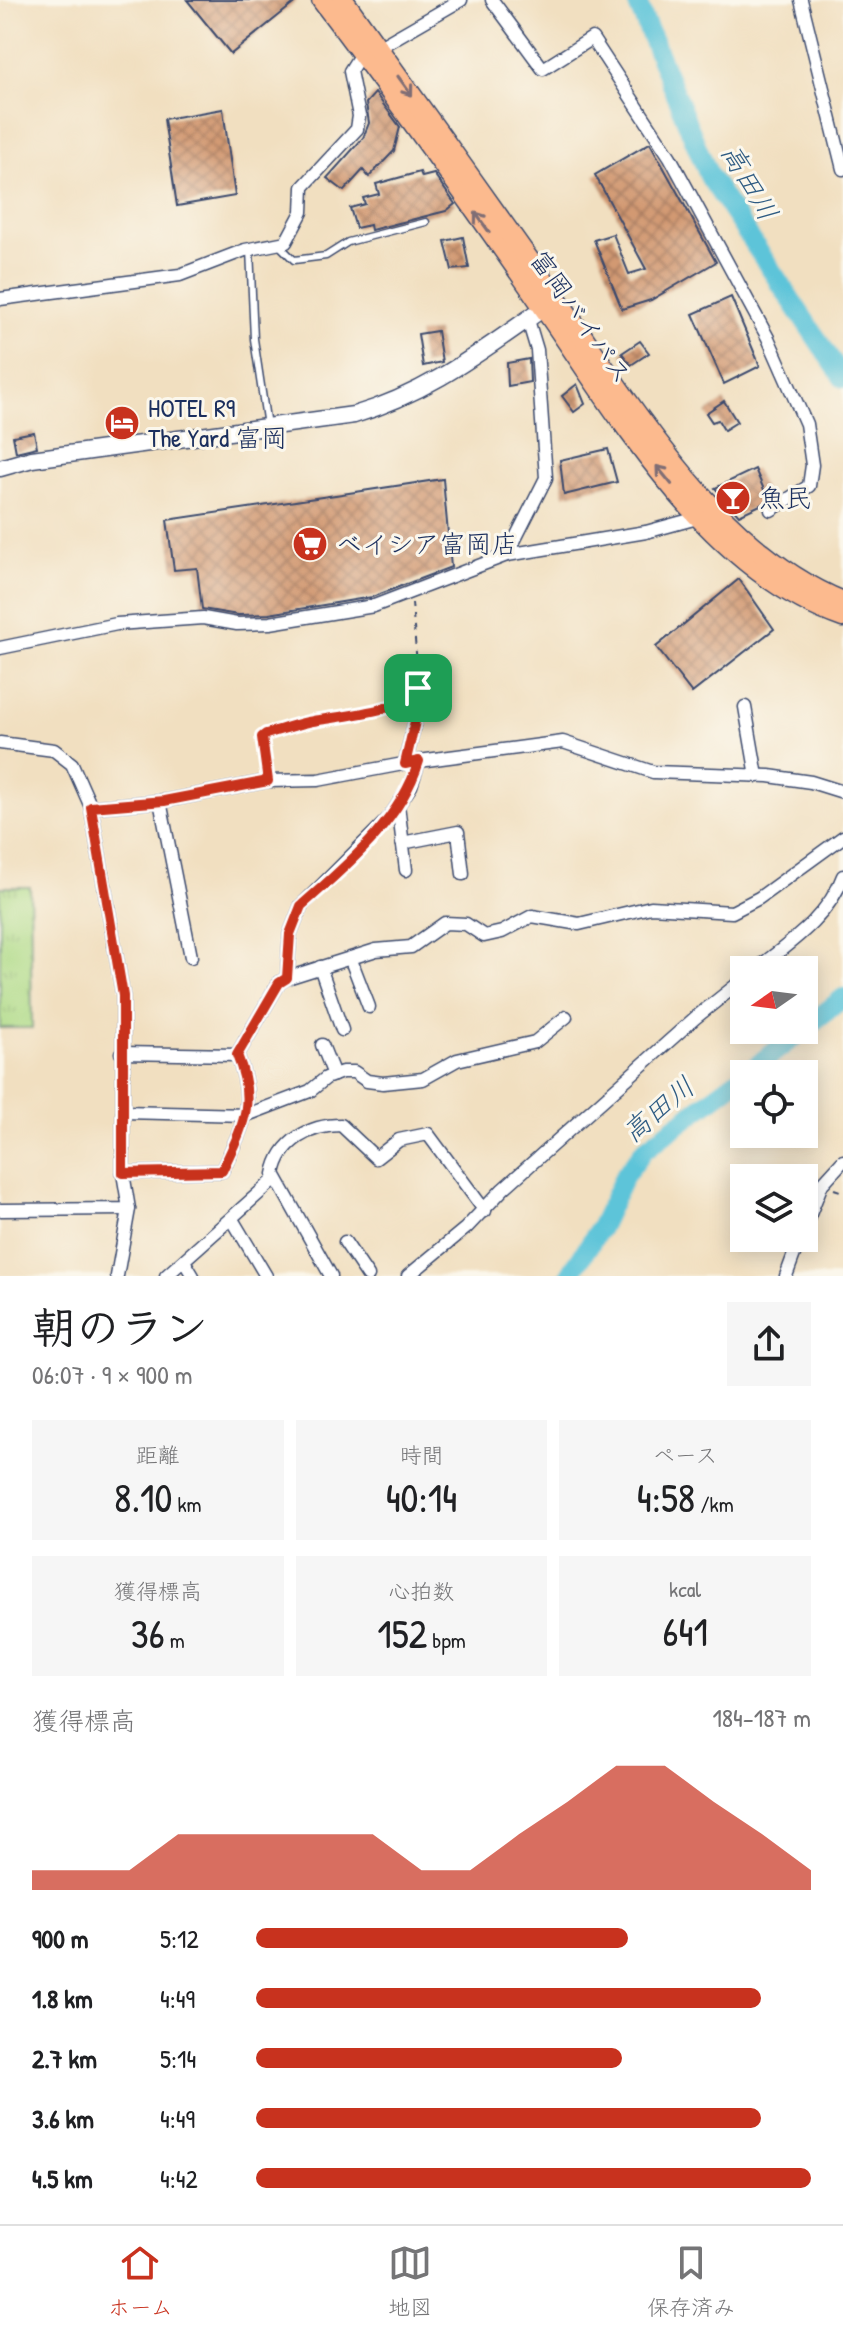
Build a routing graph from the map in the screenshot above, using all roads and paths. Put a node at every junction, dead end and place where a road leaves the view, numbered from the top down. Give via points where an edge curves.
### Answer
1 (322, 0) edge
2 (343, 0) edge
3 (461, 0) edge
4 (492, 0) edge
5 (801, 0) edge
6 (370, 52) junction
7 (843, 169) edge
8 (426, 222) dead end
9 (278, 244) junction
10 (250, 249) junction
11 (0, 299) edge
12 (543, 309) junction
13 (267, 426) junction
14 (0, 468) edge
15 (771, 510) dead end
16 (701, 517) junction
17 (507, 555) junction
18 (411, 593) junction
19 (839, 608) edge
20 (0, 648) edge
21 (418, 688) junction
22 (745, 707) dead end
23 (0, 743) edge
24 (419, 761) junction
25 (405, 764) junction
26 (757, 776) junction
27 (268, 781) junction
28 (843, 792) edge
29 (160, 801) junction
30 (398, 805) junction
31 (91, 807) junction
32 (843, 837) edge
33 (402, 843) junction
34 (406, 870) dead end
35 (463, 874) dead end
36 (843, 876) edge
37 (771, 956) edge
38 (191, 957) dead end
39 (351, 960) junction
40 (320, 967) junction
41 (287, 978) junction
42 (730, 991) edge
43 (369, 1007) dead end
44 (566, 1017) dead end
45 (342, 1030) dead end
46 (322, 1045) dead end
47 (121, 1053) junction
48 (237, 1055) junction
49 (334, 1075) junction
50 (123, 1112) junction
51 (247, 1115) junction
52 (843, 1161) edge
53 (123, 1173) junction
54 (275, 1179) junction
55 (818, 1194) edge
56 (129, 1209) junction
57 (0, 1210) edge
58 (485, 1211) junction
59 (232, 1219) junction
60 (345, 1242) dead end
61 (795, 1252) edge
62 (184, 1261) junction
63 (117, 1276) edge
64 (166, 1276) edge
65 (193, 1276) edge
66 (266, 1276) edge
67 (331, 1276) edge
68 (368, 1276) edge
69 (408, 1276) edge
70 (786, 1276) edge

1 - 6 highway, 富岡バイパス
2 - 6 highway, 富岡バイパス
3 - 6 street
4 - 15 street via 543,69 592,38 670,157 768,338 806,424 812,465 809,486
5 - 7 street
6 - 9 street via 350,71 357,129 303,187 302,212 290,237
6 - 12 highway, 富岡バイパス
8 - 9 lane via 348,242 326,256 294,260
9 - 10 street
10 - 11 street via 180,275
10 - 13 lane via 254,339
12 - 13 street via 466,365 385,406
16 -> 12 highway, 富岡バイパス via 620,420
12 - 17 street via 537,350 546,478
12 - 19 highway, 富岡バイパス via 631,405 713,508 743,537
13 - 14 street
16 - 17 street via 646,532
16 - 19 highway, 富岡バイパス via 785,588
17 - 18 street
18 - 20 street via 374,606 289,621 237,624 203,618 117,624
18 - 21 path
21 - 25 street
21 - 27 path via 411,699 390,707 266,734 262,737
22 - 26 street
23 - 31 street via 54,750 72,764
24 - 25 street
24 - 26 street via 563,742 653,772
24 - 30 street
25 - 27 street via 318,780
26 - 28 street
27 - 29 street
29 - 31 street
29 - 38 street
30 - 33 street
30 - 41 street via 369,842 301,906 290,934
31 - 47 street via 123,996
32 - 39 street via 732,912 651,907 579,924 532,916 484,936 466,924 445,923 411,947 376,950
33 - 34 street
33 - 35 street via 458,832
36 - 37 street via 820,914
39 - 40 street
39 - 43 street
40 - 41 street
40 - 45 street
41 - 48 street
42 - 58 street via 503,1189
44 - 49 street via 535,1042 457,1060 423,1079 400,1084 367,1081 354,1072
46 - 49 street
47 - 48 street
47 - 50 street
48 - 51 street via 247,1079
49 - 51 street via 310,1091
50 - 51 street
50 - 53 street
51 - 53 street via 222,1171
52 - 55 street
53 - 56 street
54 - 58 street via 282,1153 318,1127 341,1125 376,1158 399,1140 428,1134
54 - 59 street
54 - 67 street
56 - 57 street
56 - 63 street
58 - 69 street
59 - 62 street
59 - 66 street
60 - 68 street
61 - 70 street
62 - 64 street
62 - 65 street

